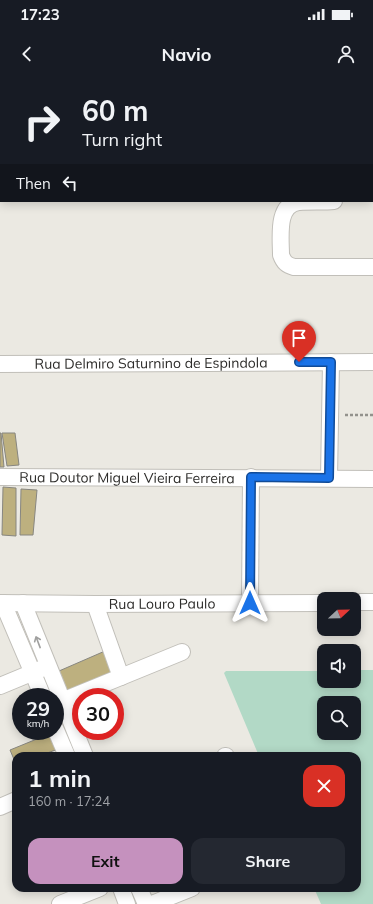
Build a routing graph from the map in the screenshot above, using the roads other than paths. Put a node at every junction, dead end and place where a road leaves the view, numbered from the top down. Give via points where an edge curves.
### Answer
1 (298, 202) edge
2 (373, 268) edge
3 (331, 362) junction
4 (373, 362) edge
5 (0, 364) edge
6 (0, 477) edge
7 (251, 477) junction
8 (329, 478) junction
9 (373, 479) edge
10 (361, 602) edge
11 (373, 602) edge
12 (2, 603) edge
13 (23, 603) junction
14 (250, 603) junction
15 (317, 603) edge
16 (95, 604) junction
17 (182, 652) dead end
18 (47, 666) junction
19 (32, 672) junction
20 (121, 677) junction
21 (0, 686) edge
22 (39, 688) edge
23 (56, 688) edge
24 (64, 700) edge
25 (64, 706) edge
26 (60, 740) edge
27 (65, 752) edge
28 (83, 752) edge
29 (12, 802) edge
30 (0, 807) edge
31 (90, 892) edge
32 (122, 892) edge
33 (141, 892) edge
34 (182, 892) edge
35 (60, 904) edge
36 (127, 904) edge
37 (146, 904) edge
38 (152, 904) edge

1 - 2 street via 287,208 282,222 282,255 285,264 294,267
3 - 4 street, Rua Delmiro Saturnino de Espindola
3 - 5 street, Rua Delmiro Saturnino de Espindola
3 - 8 street
6 - 7 street, Rua Doutor Miguel Vieira Ferreira
7 - 8 street, Rua Doutor Miguel Vieira Ferreira
7 - 14 street
8 - 9 street, Rua Doutor Miguel Vieira Ferreira
10 - 11 street
12 - 13 street, Rua Louro Paulo
12 - 19 street
13 - 16 street, Rua Louro Paulo
18 -> 13 street
14 - 15 street, Rua Louro Paulo
14 - 16 street, Rua Louro Paulo
16 - 20 street
17 - 20 street
18 - 19 street
18 - 23 street
19 - 21 street
19 - 22 street
20 - 24 street
25 - 28 street
26 - 27 street
29 - 30 street
31 - 35 street
32 - 36 street
33 - 37 street
34 - 38 street

